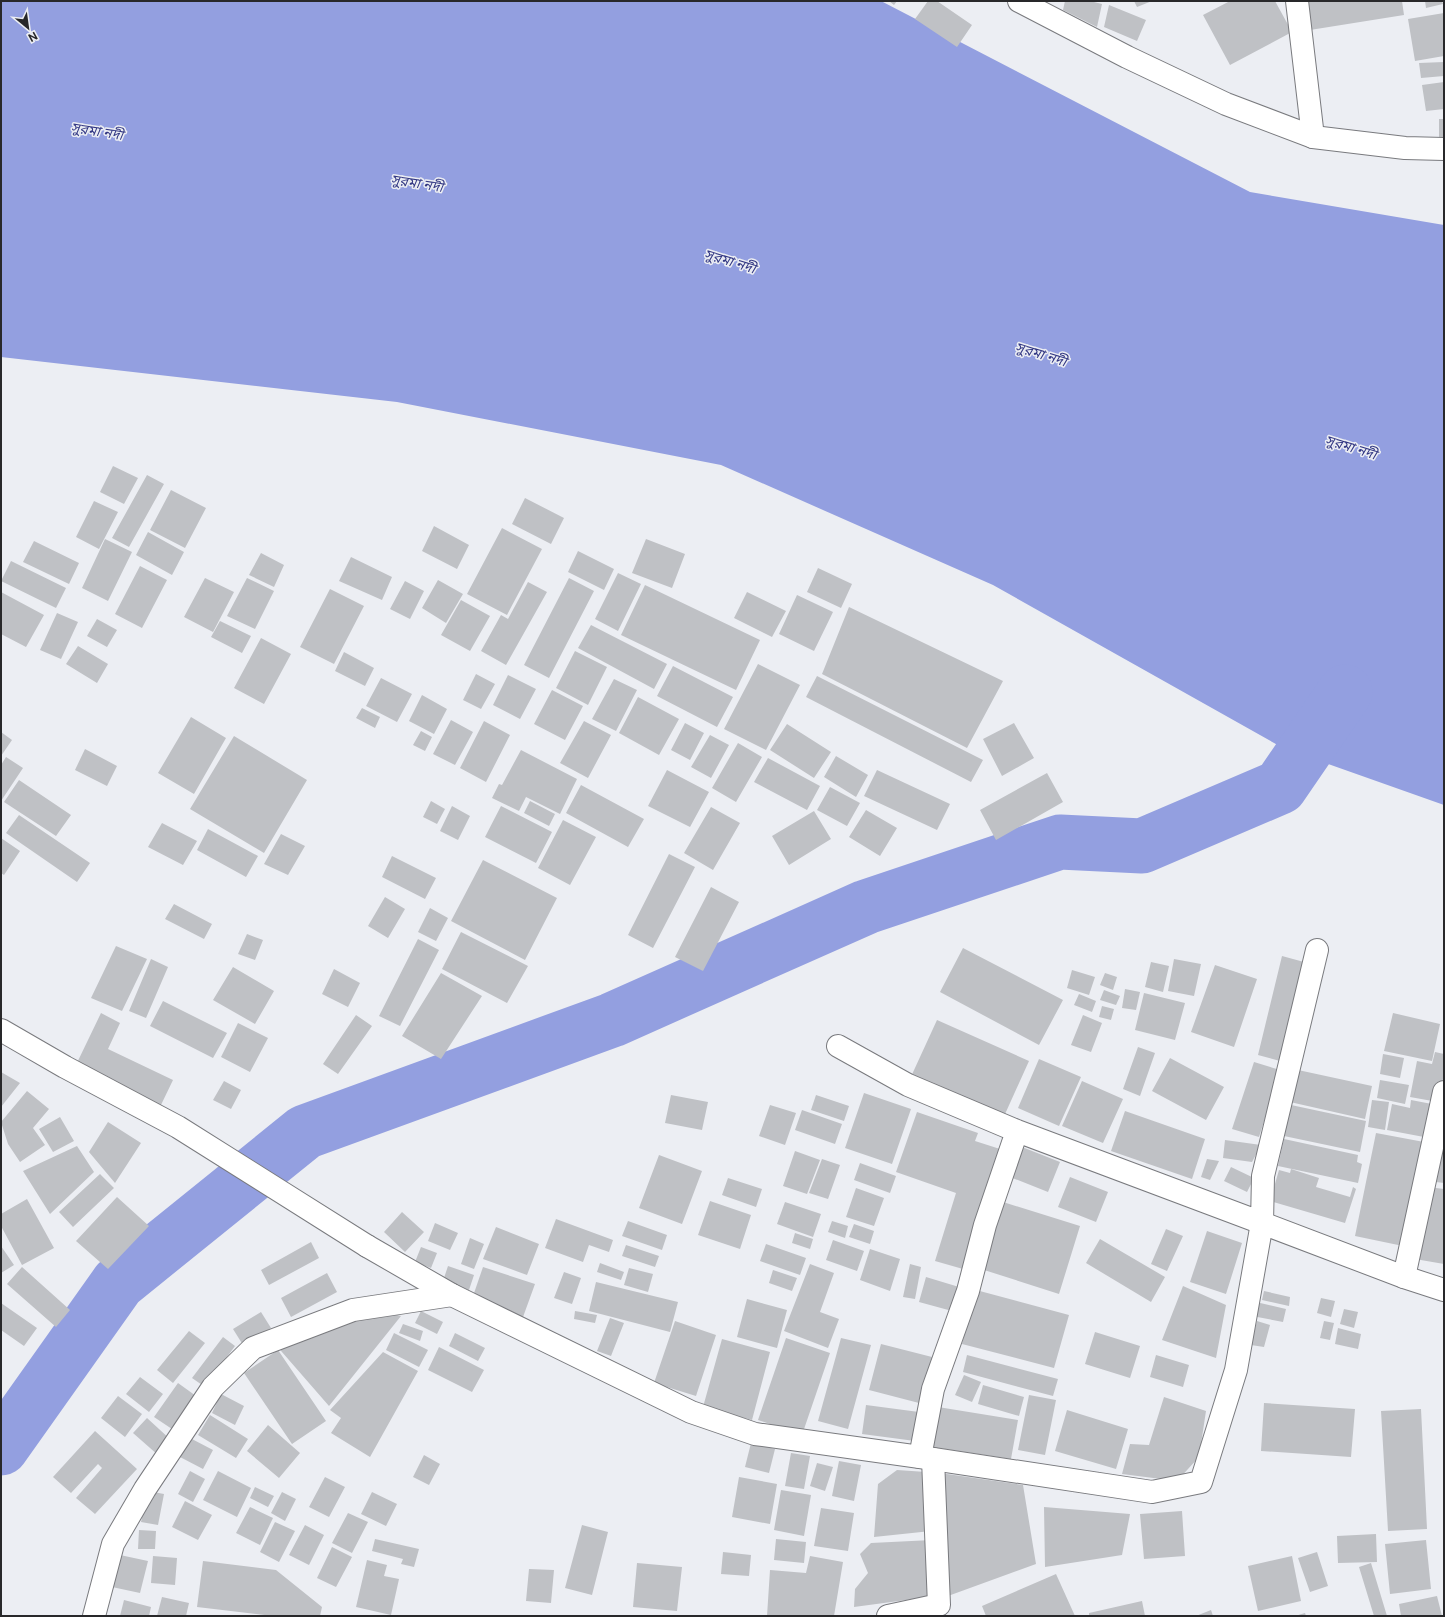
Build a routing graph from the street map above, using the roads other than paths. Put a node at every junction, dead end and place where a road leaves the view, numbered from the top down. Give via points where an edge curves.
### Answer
1 (1019, 1) edge
2 (1298, 1) edge
3 (1039, 7) edge
4 (1313, 136) junction
5 (1444, 150) edge
6 (1317, 950) dead end
7 (1, 1030) edge
8 (838, 1046) dead end
9 (1444, 1092) edge
10 (1017, 1131) junction
11 (1262, 1223) junction
12 (1404, 1277) junction
13 (1444, 1290) edge
14 (452, 1295) junction
15 (926, 1458) junction
16 (942, 1611) edge
17 (94, 1616) edge
18 (888, 1616) edge

1 - 3 street
2 - 4 street
3 - 4 street via 1127,57 1226,104
4 - 5 street via 1405,148
6 - 11 street via 1263,1176
7 - 14 street via 178,1127 367,1246
8 - 10 street via 908,1086
9 - 12 street
10 - 11 street
10 - 15 street via 985,1225 968,1291 933,1389
11 - 12 street
11 - 15 street via 1236,1370 1201,1482 1152,1492
12 - 13 street
14 - 15 street via 691,1412 755,1434
14 - 17 street via 354,1310 253,1348 213,1387 145,1489 113,1544
15 - 16 street
16 - 18 street

